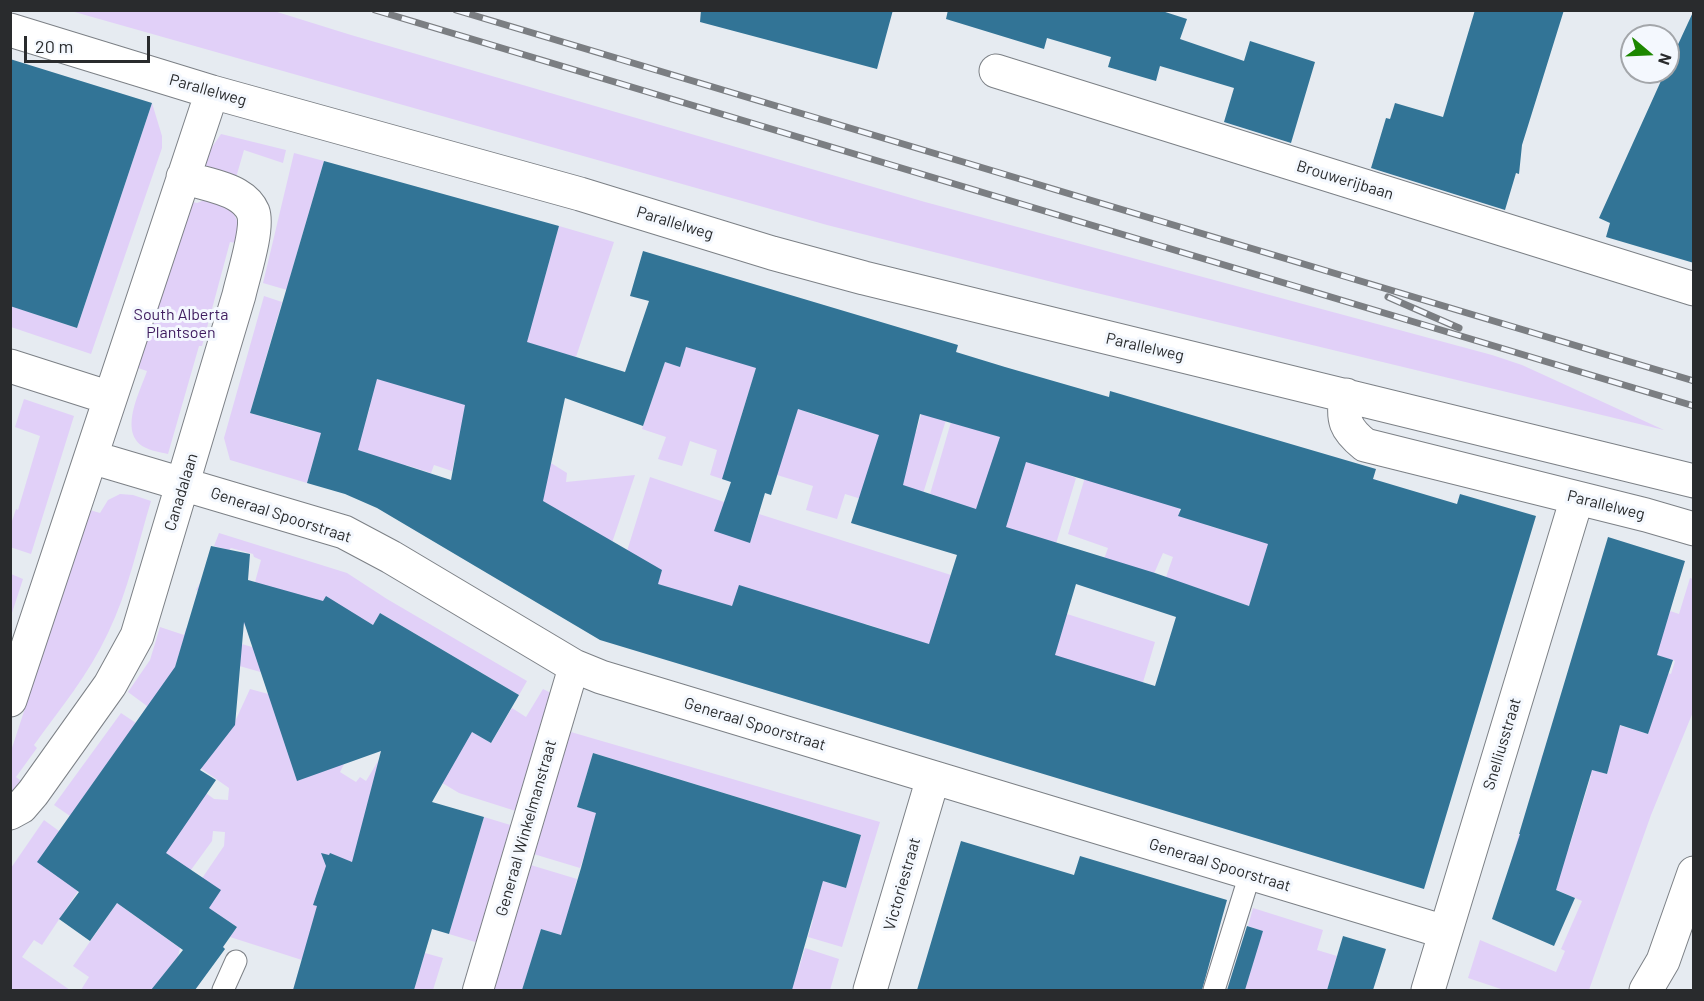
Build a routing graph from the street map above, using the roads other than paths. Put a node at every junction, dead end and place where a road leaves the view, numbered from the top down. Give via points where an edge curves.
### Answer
1 (10, 30) edge
2 (996, 71) dead end
3 (212, 92) junction
4 (183, 177) junction
5 (1694, 290) edge
6 (10, 366) edge
7 (1346, 395) junction
8 (110, 398) junction
9 (91, 457) junction
10 (1694, 481) edge
11 (184, 484) junction
12 (1577, 498) junction
13 (1694, 529) edge
14 (574, 666) junction
15 (10, 700) edge
16 (933, 778) junction
17 (10, 813) edge
18 (1694, 873) edge
19 (1250, 874) junction
20 (1445, 932) junction
21 (236, 961) dead end
22 (1661, 976) edge
23 (223, 990) edge
24 (478, 990) edge
25 (870, 990) edge
26 (1214, 990) edge
27 (1428, 990) edge
28 (1646, 990) edge

1 - 3 street, Parallelweg
2 - 5 street, Brouwerijbaan
3 - 4 street
3 - 7 street, Parallelweg via 864,278
4 - 8 street
4 - 11 street, Canadalaan via 236,194 254,213 239,296
6 - 8 street
7 - 10 street, Parallelweg
7 - 12 street, Parallelweg via 1344,420 1350,433 1365,445
8 - 9 street
9 - 11 street, Generaal Spoorstraat
9 - 15 street
11 - 14 street, Generaal Spoorstraat via 344,532
11 - 17 street, Canadalaan via 145,615 123,664 33,793
12 - 13 street, Parallelweg
12 - 20 street, Snelliusstraat
14 - 16 street, Generaal Spoorstraat
14 - 24 street, Generaal Winkelmanstraat
16 - 19 street, Generaal Spoorstraat
16 - 25 street, Victoriestraat
18 - 22 street
19 - 20 street, Generaal Spoorstraat
19 - 26 lane
20 - 27 street, Snelliusstraat
21 - 23 lane
22 - 28 street

